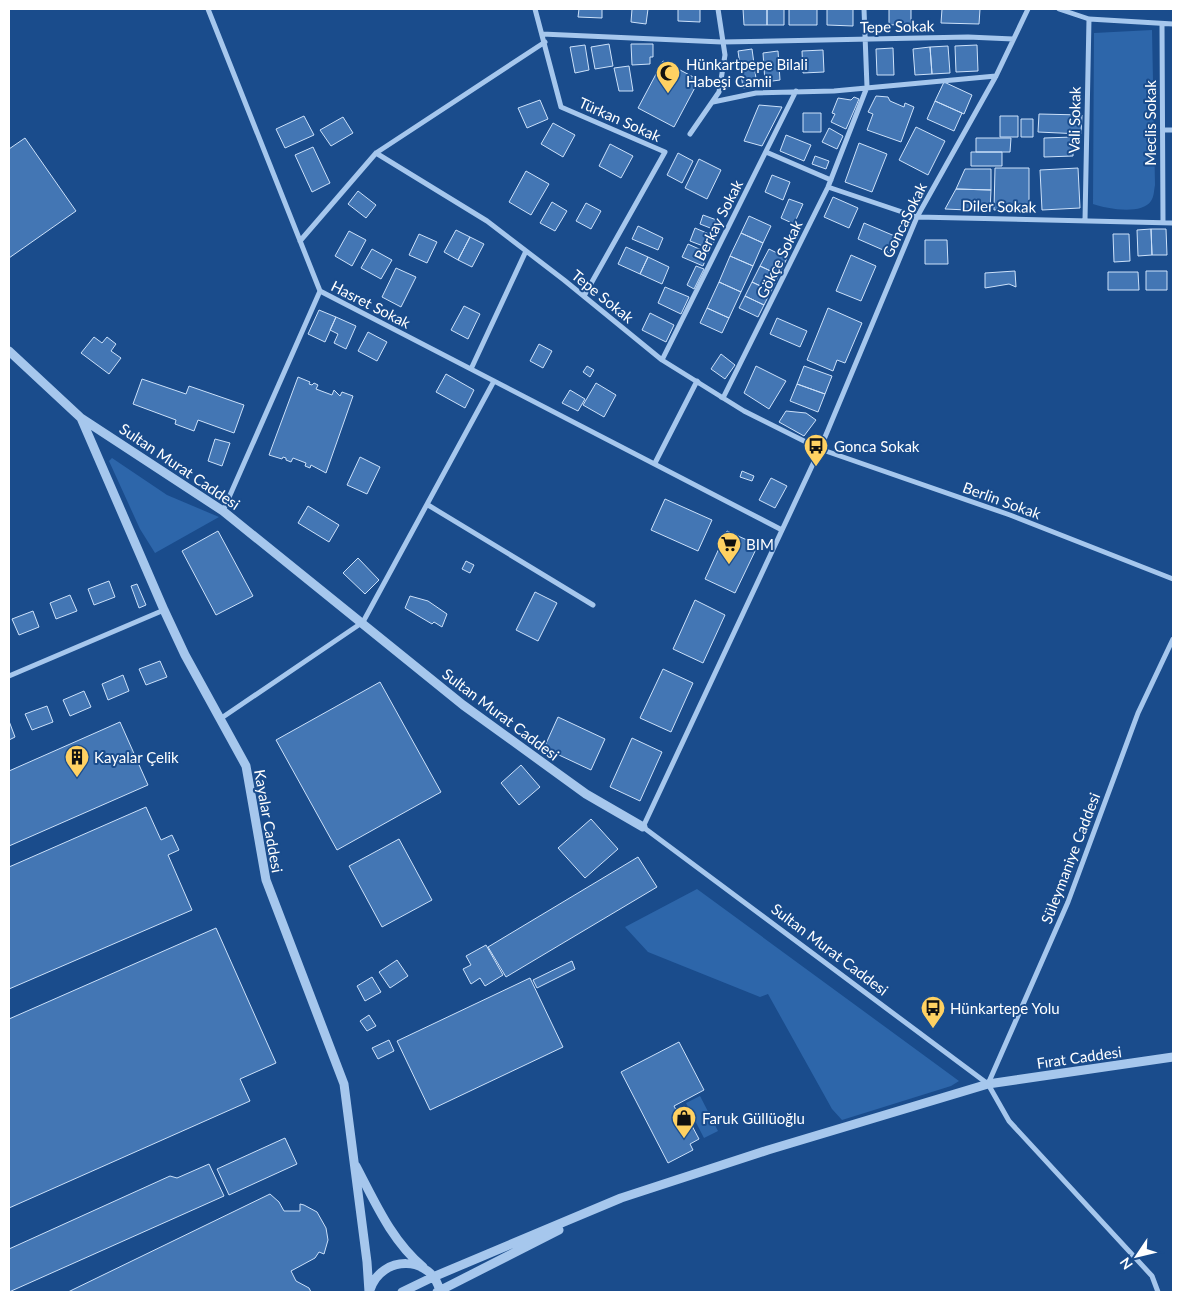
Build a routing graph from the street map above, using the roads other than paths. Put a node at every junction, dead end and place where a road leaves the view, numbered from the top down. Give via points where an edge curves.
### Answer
1 (208, 9) edge
2 (535, 9) edge
3 (718, 9) edge
4 (864, 9) edge
5 (1028, 9) edge
6 (1059, 9) edge
7 (1089, 19) junction
8 (1162, 24) junction
9 (1173, 24) edge
10 (542, 34) junction
11 (865, 39) junction
12 (1013, 39) junction
13 (544, 42) junction
14 (722, 42) junction
15 (996, 76) junction
16 (867, 87) junction
17 (796, 91) junction
18 (713, 102) junction
19 (1164, 130) junction
20 (1173, 130) edge
21 (690, 134) dead end
22 (766, 152) junction
23 (376, 153) junction
24 (831, 180) junction
25 (828, 187) junction
26 (917, 216) junction
27 (1085, 220) junction
28 (1163, 222) junction
29 (1173, 223) edge
30 (300, 241) junction
31 (526, 251) junction
32 (320, 291) junction
33 (584, 296) junction
34 (9, 351) edge
35 (662, 360) junction
36 (471, 369) junction
37 (494, 381) junction
38 (723, 398) junction
39 (81, 418) junction
40 (820, 449) junction
41 (655, 463) junction
42 (428, 505) junction
43 (223, 510) junction
44 (782, 530) junction
45 (1173, 579) edge
46 (593, 605) dead end
47 (164, 610) junction
48 (363, 622) junction
49 (1173, 639) edge
50 (9, 676) edge
51 (220, 719) junction
52 (643, 827) junction
53 (1173, 1056) edge
54 (988, 1084) junction
55 (354, 1162) junction
56 (621, 1198) junction
57 (423, 1267) junction
58 (433, 1277) junction
59 (369, 1292) edge
60 (402, 1292) edge
61 (439, 1292) edge
62 (1158, 1292) edge

1 - 30 street, Hasret Sokak
2 - 10 street, Türkan Sokak
3 - 14 street
4 - 11 street, Gökçe Sokak
5 - 12 street, GoncaSokak
6 - 7 street
7 - 8 street
7 - 27 street, Vali Sokak
8 - 9 street
8 - 19 street, Meclis Sokak
10 - 13 street, Türkan Sokak
10 - 14 street, Tepe Sokak
11 - 12 street, Tepe Sokak
11 - 14 street, Tepe Sokak
11 - 16 street, Gökçe Sokak
12 - 15 street, GoncaSokak
13 - 23 street
13 - 33 street, Türkan Sokak via 561,107 665,152
14 - 18 street via 725,55 719,92
15 - 16 street
15 - 26 street, GoncaSokak
16 - 17 street
16 - 24 street, Gökçe Sokak
17 - 18 street via 756,93
17 - 22 street, Berkay Sokak
18 - 21 street
19 - 20 street
19 - 28 street, Meclis Sokak
22 - 24 street
22 - 35 street, Berkay Sokak
23 - 30 street
23 - 31 street, Tepe Sokak via 487,221
24 - 25 street, Gökçe Sokak
25 - 26 street, Diler Sokak
25 - 38 street, Gökçe Sokak
26 - 27 street, Diler Sokak
26 - 40 street, GoncaSokak
27 - 28 street, Diler Sokak
28 - 29 street, Diler Sokak
30 - 32 street, Hasret Sokak
31 - 33 street, Tepe Sokak
31 - 36 street
32 - 36 street, Hasret Sokak
32 - 43 street
33 - 35 street, Tepe Sokak
34 - 39 street, Sultan Murat Caddesi
35 - 38 street, Tepe Sokak
36 - 37 street, Hasret Sokak
37 - 41 street, Hasret Sokak
37 - 42 street
38 - 40 street, Tepe Sokak via 744,412
38 - 41 street via 697,382
39 - 43 street, Sultan Murat Caddesi
39 - 47 street, Kayalar Caddesi
40 - 44 street
40 - 45 street, Berlin Sokak via 1010,515
41 - 44 street, Hasret Sokak
42 - 46 street
42 - 48 street
43 - 48 street, Sultan Murat Caddesi
44 - 52 street
47 - 50 street
47 - 51 street, Kayalar Caddesi
48 - 51 street
48 - 52 street, Sultan Murat Caddesi via 463,706 586,794
49 - 54 street, Süleymaniye Caddesi via 1138,713 1068,902
51 - 55 street, Kayalar Caddesi via 246,766 266,880 344,1084
52 - 54 street, Sultan Murat Caddesi
53 - 54 street, Fırat Caddesi
54 - 56 street, Fırat Caddesi
54 - 62 street via 1009,1121 1152,1276
55 - 57 street via 391,1232 410,1257
55 - 59 street, Kayalar Caddesi
56 - 58 street
56 - 61 street
57 - 58 street
57 - 59 street via 406,1263 389,1266 373,1282
58 - 60 street
58 - 61 street

